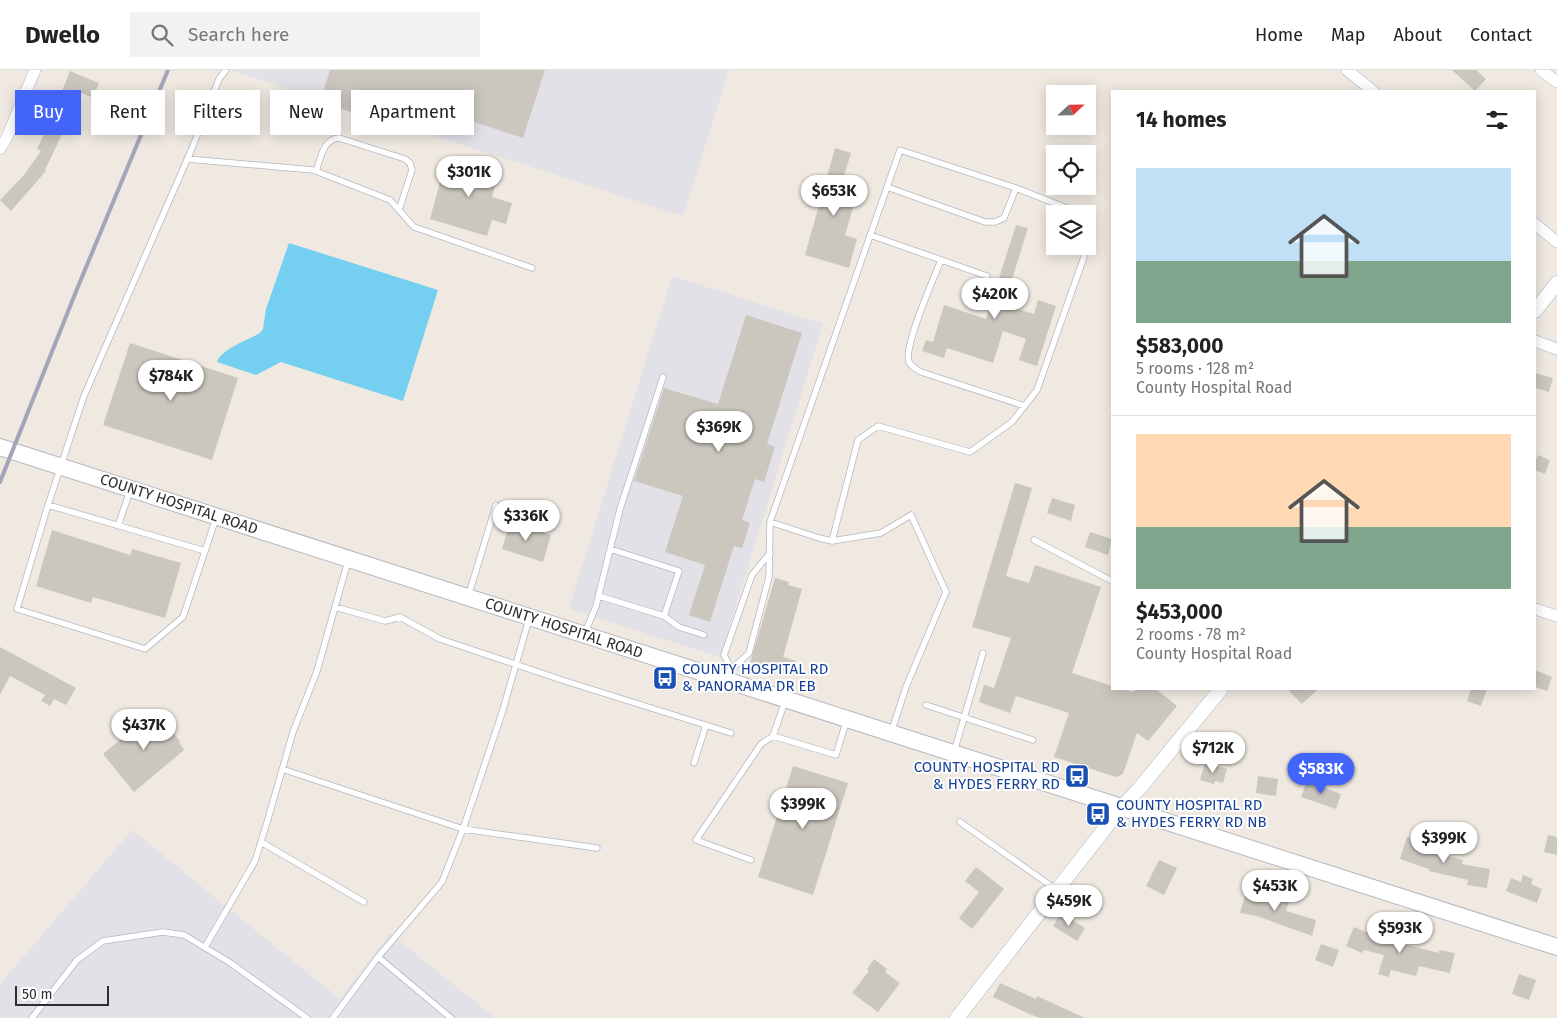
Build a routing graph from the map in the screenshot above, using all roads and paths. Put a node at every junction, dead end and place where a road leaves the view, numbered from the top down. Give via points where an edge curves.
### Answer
1 (35, 70) edge
2 (226, 70) edge
3 (1347, 70) edge
4 (1541, 70) edge
5 (1557, 82) edge
6 (1372, 90) edge
7 (0, 149) edge
8 (187, 159) junction
9 (316, 171) junction
10 (887, 187) junction
11 (1016, 188) junction
12 (1059, 205) edge
13 (399, 210) junction
14 (1536, 225) edge
15 (870, 235) junction
16 (1557, 242) edge
17 (1084, 255) edge
18 (941, 260) junction
19 (532, 268) dead end
20 (987, 276) dead end
21 (1557, 283) edge
22 (1536, 310) edge
23 (1536, 341) edge
24 (1557, 349) edge
25 (663, 377) dead end
26 (1025, 406) junction
27 (0, 446) edge
28 (61, 466) junction
29 (130, 489) junction
30 (48, 505) junction
31 (496, 505) dead end
32 (217, 516) junction
33 (770, 522) junction
34 (118, 526) junction
35 (1034, 540) dead end
36 (832, 541) junction
37 (610, 549) junction
38 (205, 551) junction
39 (770, 553) junction
40 (349, 559) junction
41 (1111, 580) edge
42 (599, 596) junction
43 (468, 598) junction
44 (335, 607) junction
45 (1536, 608) edge
46 (664, 616) junction
47 (1557, 616) edge
48 (530, 617) junction
49 (584, 635) junction
50 (704, 635) dead end
51 (984, 654) dead end
52 (516, 664) junction
53 (726, 673) junction
54 (1218, 690) edge
55 (785, 700) junction
56 (926, 705) dead end
57 (965, 717) junction
58 (847, 720) junction
59 (706, 725) junction
60 (732, 733) dead end
61 (891, 733) junction
62 (773, 736) junction
63 (1033, 740) dead end
64 (954, 754) junction
65 (694, 763) dead end
66 (282, 769) junction
67 (1122, 808) junction
68 (960, 822) dead end
69 (463, 829) junction
70 (261, 842) junction
71 (597, 848) dead end
72 (751, 860) dead end
73 (1057, 890) junction
74 (364, 902) dead end
75 (205, 947) junction
76 (1557, 947) edge
77 (378, 957) junction
78 (961, 1017) edge
79 (32, 1018) edge
80 (306, 1018) edge
81 (333, 1018) edge
82 (451, 1018) edge

1 - 7 street
2 - 8 lane
3 - 6 street
4 - 5 street
8 - 9 lane
8 - 28 lane via 84,396
9 - 13 lane via 390,200
9 - 13 lane via 328,141 333,138 405,159 412,170
10 - 11 lane via 984,222 1004,218
10 - 11 lane via 900,150
10 - 15 lane
11 - 12 lane
13 - 19 lane via 414,228
14 - 16 street
15 - 18 lane
15 - 33 lane
17 - 26 lane via 1037,390
18 - 20 lane
18 - 26 lane via 910,343 909,361 921,372
21 - 22 street
23 - 24 street
25 - 37 lane
26 - 36 lane via 1012,422 970,452 878,426 858,440
27 - 28 main road, COUNTY HOSPITAL ROAD
28 - 29 main road, COUNTY HOSPITAL ROAD
28 - 30 lane
29 - 32 main road, COUNTY HOSPITAL ROAD
29 - 34 lane
30 - 34 lane
30 - 38 lane via 17,609 145,649 183,617
31 - 43 lane
32 - 38 lane
32 - 40 main road, COUNTY HOSPITAL ROAD
33 - 36 lane
33 - 39 lane
34 - 38 lane
35 - 41 lane
36 - 61 lane via 881,533 911,515 946,592 906,687
37 - 42 lane
37 - 46 lane via 679,571
39 - 53 lane via 752,575 724,655
39 - 53 lane via 769,577 749,653
40 - 43 main road, COUNTY HOSPITAL ROAD
40 - 44 lane
42 - 46 lane
42 - 49 lane
43 - 48 main road, COUNTY HOSPITAL ROAD
44 - 52 lane via 384,621 400,618 440,639
44 - 66 lane
45 - 47 street
46 - 50 lane via 679,627
48 - 49 main road, COUNTY HOSPITAL ROAD
48 - 52 lane
49 - 53 main road, COUNTY HOSPITAL ROAD
51 - 57 lane
52 - 59 lane
52 - 69 lane
53 - 55 main road, COUNTY HOSPITAL ROAD
54 - 67 street
55 - 58 main road, COUNTY HOSPITAL ROAD
55 - 62 lane
56 - 57 lane
57 - 63 lane
57 - 64 lane
58 - 61 main road, COUNTY HOSPITAL ROAD
58 - 62 lane via 836,755
59 - 60 lane
59 - 65 lane
61 - 64 main road, COUNTY HOSPITAL ROAD
62 - 72 lane via 761,744 696,840
64 - 67 main road, COUNTY HOSPITAL ROAD
66 - 69 lane
66 - 70 lane
67 - 73 street
67 - 76 main road, COUNTY HOSPITAL ROAD
68 - 73 lane
69 - 71 lane
69 - 77 lane via 442,882
70 - 74 lane
70 - 75 lane via 255,861
73 - 78 street
75 - 79 lane via 184,935 163,932 103,941 77,960
75 - 80 lane
77 - 81 lane
77 - 82 lane

